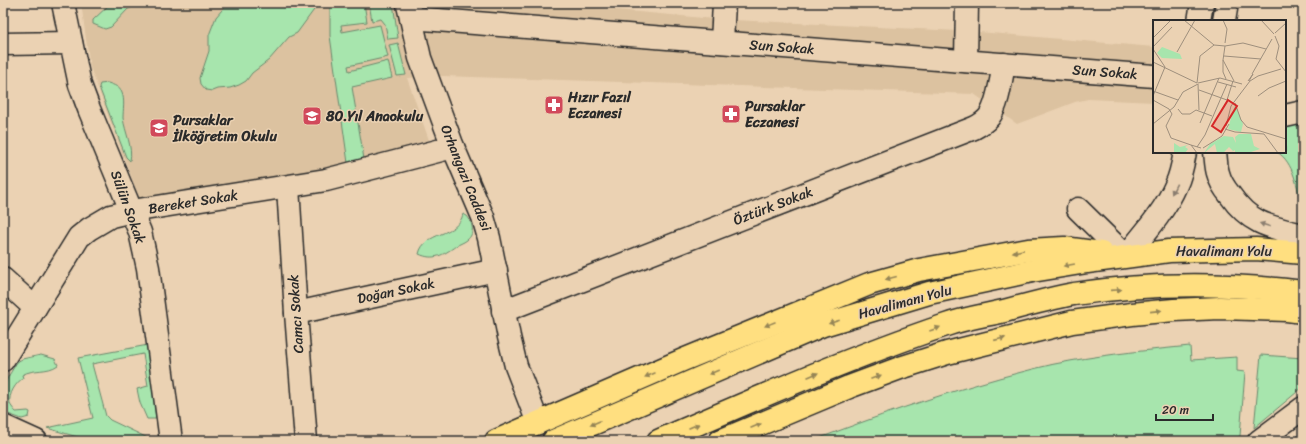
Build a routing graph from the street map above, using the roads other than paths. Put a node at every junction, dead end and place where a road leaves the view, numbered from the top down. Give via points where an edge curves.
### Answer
1 (63, 3) edge
2 (724, 3) edge
3 (967, 3) edge
4 (1202, 3) edge
5 (1227, 3) edge
6 (409, 10) edge
7 (1199, 20) edge
8 (1224, 20) edge
9 (722, 42) junction
10 (72, 43) junction
11 (3, 44) edge
12 (966, 61) junction
13 (1004, 64) junction
14 (1153, 76) edge
15 (1303, 112) edge
16 (1286, 116) edge
17 (453, 147) junction
18 (1185, 153) edge
19 (1215, 153) edge
20 (288, 187) junction
21 (1078, 209) dead end
22 (132, 211) junction
23 (1303, 235) edge
24 (1303, 253) edge
25 (1126, 256) junction
26 (496, 270) junction
27 (3, 279) edge
28 (1303, 292) edge
29 (35, 308) junction
30 (504, 312) junction
31 (1303, 312) edge
32 (296, 313) junction
33 (3, 360) edge
34 (1303, 408) edge
35 (538, 423) junction
36 (3, 426) edge
37 (36, 441) edge
38 (171, 441) edge
39 (306, 441) edge
40 (496, 441) edge
41 (553, 441) edge
42 (658, 441) edge
43 (720, 441) edge
44 (1258, 441) edge

1 - 10 street, Sülün Sokak
2 - 9 street
3 - 12 street
4 - 7 street
5 - 8 street
6 - 9 street, Sun Sokak
6 - 17 street, Orhangazi Caddesi via 420,58
9 - 12 street, Sun Sokak
10 - 11 street
10 - 22 street, Sülün Sokak via 80,85
12 - 13 street, Sun Sokak
13 - 14 street, Sun Sokak
13 - 30 street, Öztürk Sokak via 994,107 983,124
15 - 16 street
17 - 20 street, Bereket Sokak via 326,180
17 - 26 street, Orhangazi Caddesi via 483,217
18 -> 25 street via 1177,184 1169,200
23 -> 19 street via 1260,223 1248,216 1226,190 1218,174
20 - 22 street, Bereket Sokak
20 - 32 street, Camcı Sokak
21 - 25 street
22 - 29 street, Bereket Sokak via 111,216 79,237
22 - 38 street, Sülün Sokak via 140,232 148,268
24 - 25 highway, Havalimanı Yolu via 1200,250
25 -> 35 highway via 1064,248 1028,250 892,277 845,293
25 -> 41 highway, Havalimanı Yolu via 1032,271 929,293 823,325
26 - 30 street, Orhangazi Caddesi
26 - 32 street, Doğan Sokak
27 - 29 street
42 -> 28 highway via 846,361 947,325 1031,304 1073,295 1149,287 1234,286
29 - 33 street, Bereket Sokak
30 - 35 street, Orhangazi Caddesi via 516,366
43 -> 31 highway via 900,368 946,353 1072,322 1174,310
32 - 39 street, Camcı Sokak
34 - 44 street
35 - 40 highway
36 - 37 street

